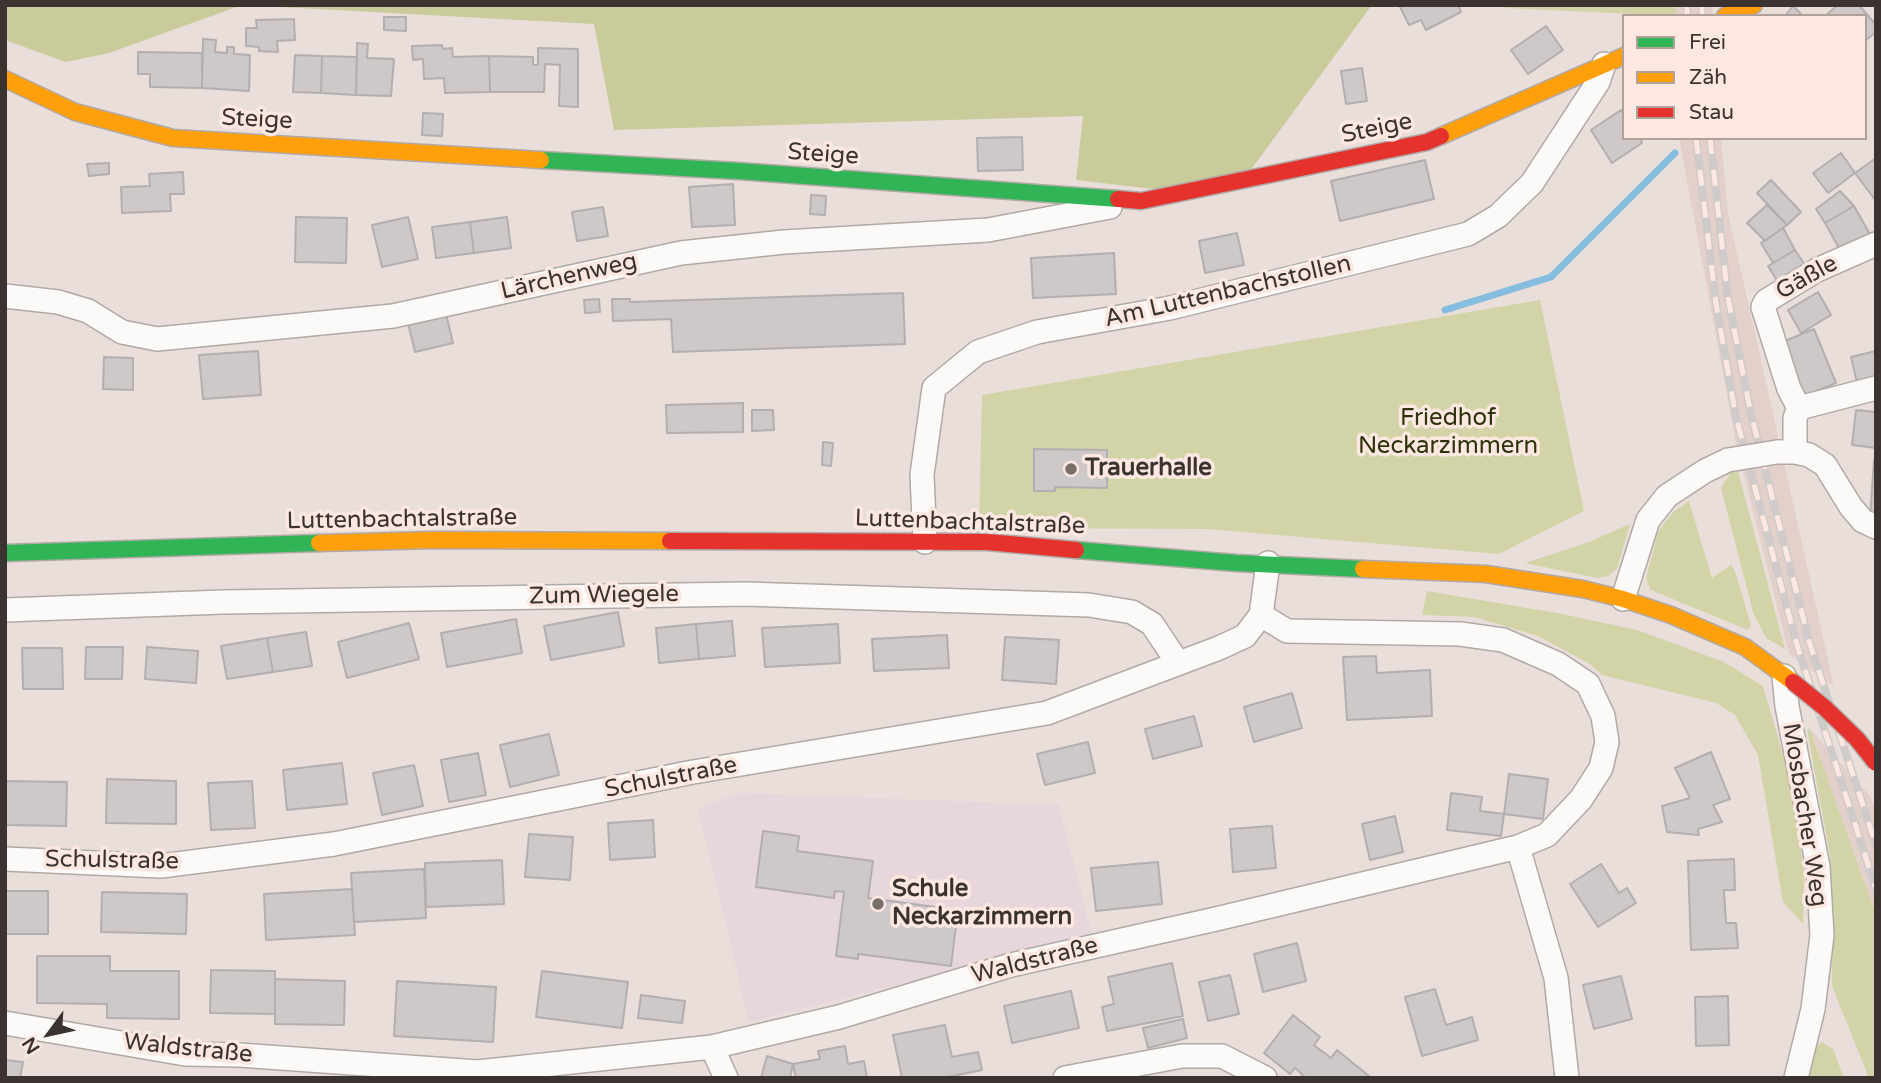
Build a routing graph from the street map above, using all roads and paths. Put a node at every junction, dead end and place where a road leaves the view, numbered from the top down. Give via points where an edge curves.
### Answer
1 (1754, 5) edge
2 (1730, 14) edge
3 (1614, 60) edge
4 (5, 79) edge
5 (1141, 201) junction
6 (1876, 244) edge
7 (5, 296) edge
8 (1876, 388) edge
9 (1798, 408) junction
10 (1786, 452) junction
11 (1876, 527) edge
12 (925, 541) junction
13 (5, 554) edge
14 (1268, 563) junction
15 (1623, 598) junction
16 (5, 610) edge
17 (1261, 615) junction
18 (1178, 663) junction
19 (1789, 679) junction
20 (1876, 763) edge
21 (1518, 847) junction
22 (5, 859) edge
23 (5, 1023) edge
24 (712, 1047) junction
25 (726, 1078) edge
26 (1065, 1078) edge
27 (1265, 1078) edge
28 (1567, 1078) edge
29 (1796, 1078) edge

1 - 2 street
3 - 5 street, Steige via 1427,142
3 - 12 street, Am Luttenbachstollen via 1532,183 1498,216 1468,234 1170,308 1037,332 978,352 934,388 922,475
4 - 5 street, Steige via 75,112 173,138 738,171
5 - 7 street, Lärchenweg via 989,230 681,253 393,316 157,339 122,332 88,311 58,302
6 - 9 street, Gäßle via 1817,270 1763,307
8 - 9 street
9 - 10 street, Gäßle
10 - 11 street via 1809,455 1825,465 1850,507
10 - 15 street, bridge via 1728,460 1667,496 1648,520
12 - 13 street, Luttenbachtalstraße via 433,540
12 - 14 street, Luttenbachtalstraße
14 - 15 street, Luttenbachtalstraße via 1486,574
14 - 17 street
15 - 19 street, Luttenbachtalstraße via 1745,648
16 - 18 street, Zum Wiegele via 745,594 1089,605 1132,612 1152,624
17 - 18 street, Schulstraße via 1245,636
17 - 21 street, Waldstraße via 1287,631 1460,634 1503,640 1558,664 1588,684 1603,716 1607,742 1601,768 1581,799 1547,835
18 - 22 street, Schulstraße via 1047,713 693,772 334,844 161,866
19 - 20 street, Luttenbachtalstraße, bridge via 1842,724
19 - 29 street, Mosbacher Weg via 1787,706 1818,867 1822,935 1813,1009
21 - 24 street, Waldstraße via 1011,965 839,1017
21 - 28 street via 1556,978
23 - 24 street, Waldstraße via 185,1054 478,1072
24 - 25 street
26 - 27 street via 1182,1056 1222,1056

